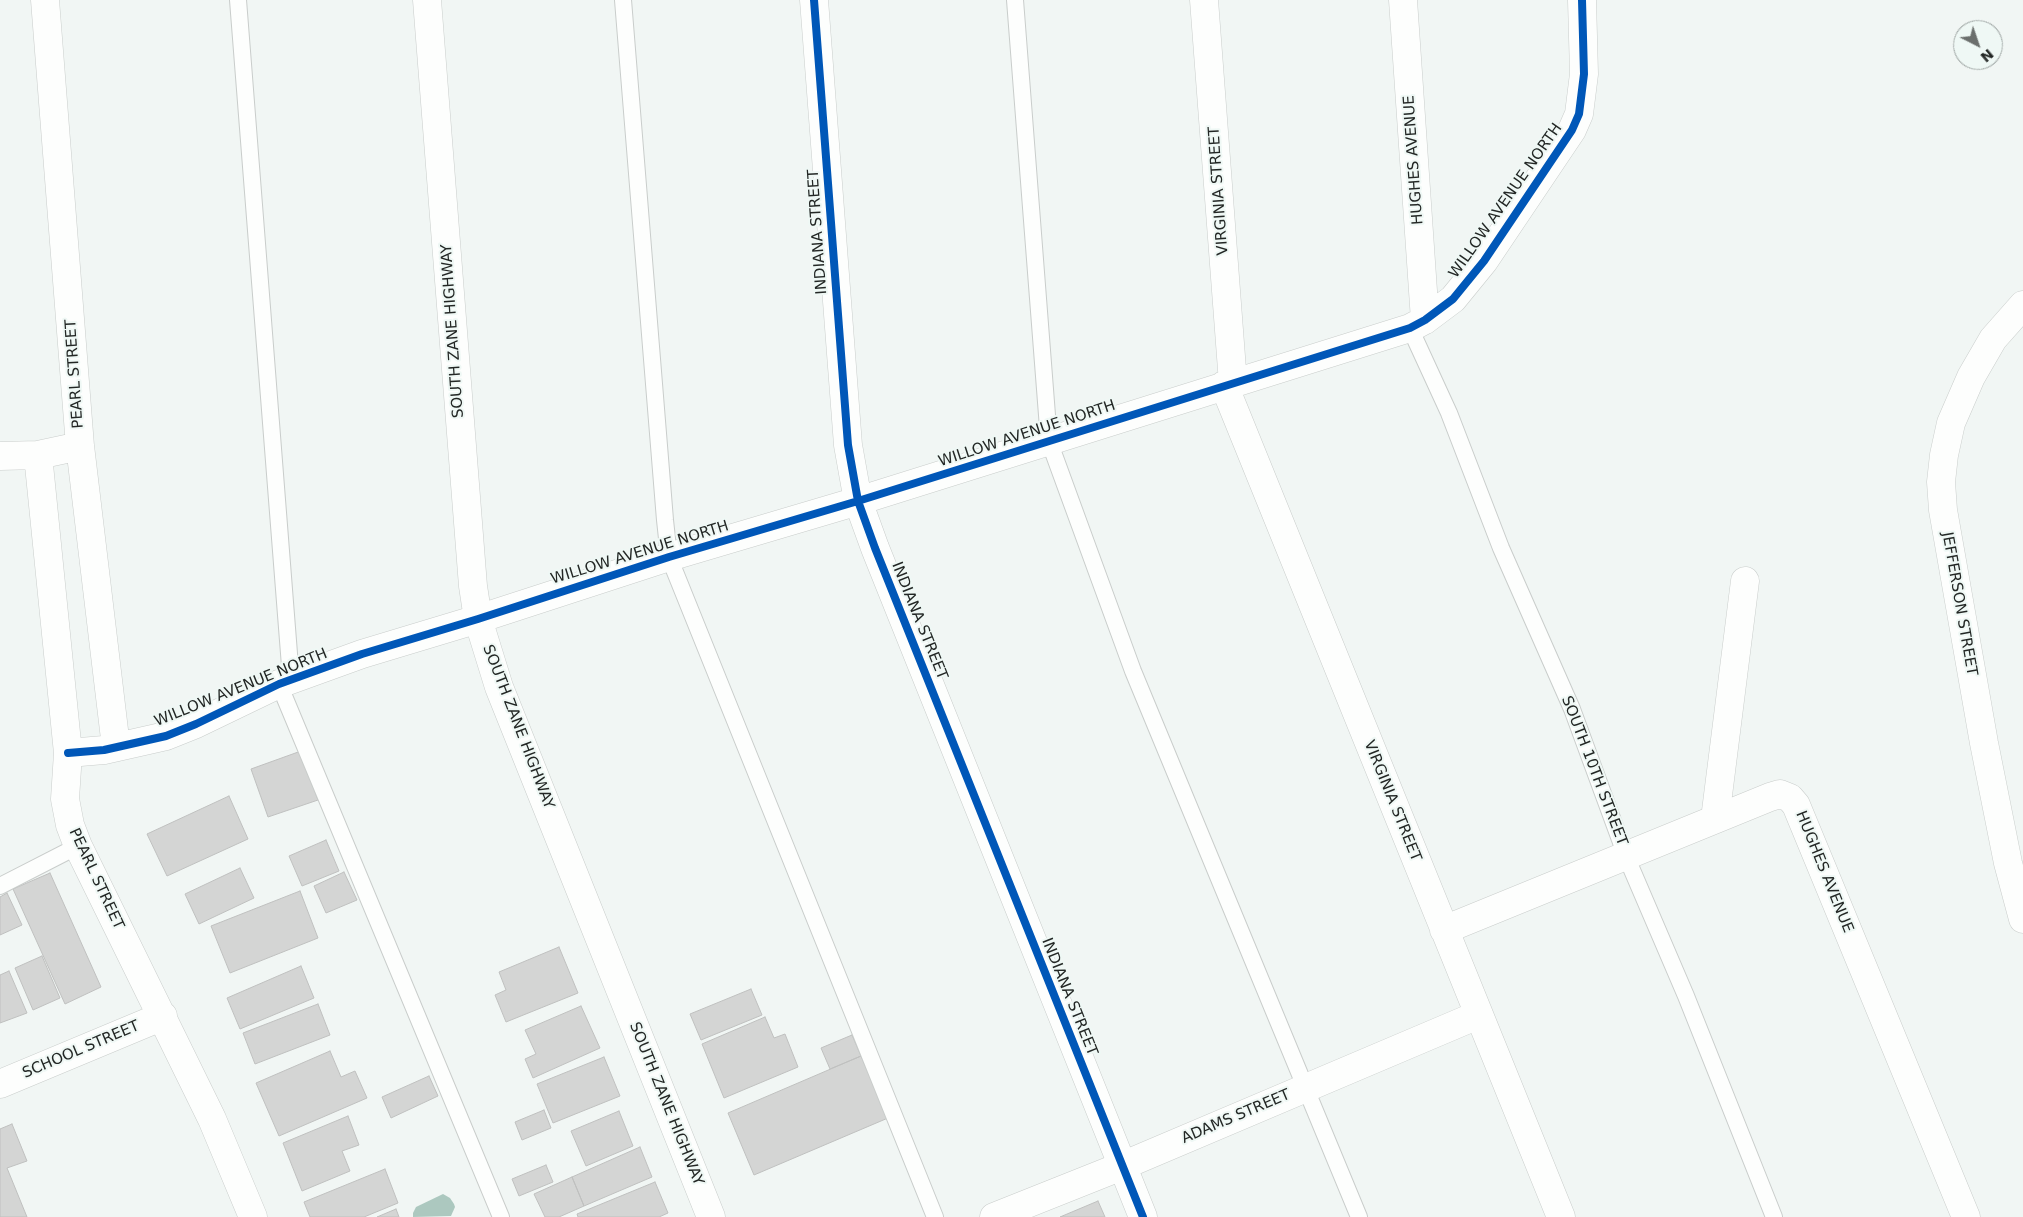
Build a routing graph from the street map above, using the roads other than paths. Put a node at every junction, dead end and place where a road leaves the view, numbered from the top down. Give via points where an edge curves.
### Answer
1 (45, 0) edge
2 (238, 0) edge
3 (427, 0) edge
4 (623, 0) edge
5 (814, 0) edge
6 (1015, 0) edge
7 (1204, 0) edge
8 (1403, 0) edge
9 (1582, 0) edge
10 (2023, 305) edge
11 (1417, 324) junction
12 (1229, 384) junction
13 (1049, 441) junction
14 (80, 446) junction
15 (38, 454) junction
16 (0, 456) edge
17 (858, 501) junction
18 (669, 557) junction
19 (1745, 581) dead end
20 (478, 619) junction
21 (285, 681) junction
22 (116, 747) junction
23 (68, 753) junction
24 (1715, 820) junction
25 (78, 846) junction
26 (1626, 856) junction
27 (0, 886) edge
28 (2023, 919) edge
29 (1444, 930) junction
30 (1478, 1015) junction
31 (163, 1016) junction
32 (0, 1084) edge
33 (1304, 1088) junction
34 (1122, 1166) junction
35 (253, 1217) edge
36 (501, 1217) edge
37 (711, 1217) edge
38 (936, 1217) edge
39 (994, 1217) edge
40 (1143, 1217) edge
41 (1359, 1217) edge
42 (1561, 1217) edge
43 (1774, 1217) edge
44 (1966, 1217) edge

1 - 14 street, PEARL STREET
2 - 21 lane
3 - 20 street, SOUTH ZANE HIGHWAY
4 - 18 lane
5 - 17 street, INDIANA STREET via 848,445
6 - 13 lane
7 - 12 street, VIRGINIA STREET
8 - 11 street, HUGHES AVENUE
9 - 11 street, WILLOW AVENUE NORTH via 1584,74 1579,114 1572,130 1484,261 1453,300
10 - 28 street, JEFFERSON STREET via 1993,339 1971,377 1951,423 1941,482 1943,510 1984,743 2008,863
11 - 12 street, WILLOW AVENUE NORTH
11 - 26 lane, SOUTH 10TH STREET via 1501,548 1572,709
12 - 13 street, WILLOW AVENUE NORTH
12 - 29 street, VIRGINIA STREET
13 - 17 street, WILLOW AVENUE NORTH
13 - 33 lane via 1133,671
14 - 15 street
14 - 22 street, PEARL STREET
15 - 16 street
15 - 23 street, PEARL STREET
17 - 18 street, WILLOW AVENUE NORTH
17 - 34 street, INDIANA STREET
18 - 20 street, WILLOW AVENUE NORTH
18 - 38 lane
19 - 24 street
20 - 21 street, WILLOW AVENUE NORTH
20 - 37 street, SOUTH ZANE HIGHWAY via 499,686
21 - 22 street, WILLOW AVENUE NORTH via 174,733
21 - 36 lane
22 - 23 street, WILLOW AVENUE NORTH
23 - 25 street, PEARL STREET via 64,799
24 - 26 street
24 - 44 street, HUGHES AVENUE via 1780,794 1796,805
25 - 27 lane
25 - 31 street, PEARL STREET
26 - 29 street
26 - 43 lane, SOUTH 10TH STREET
29 - 30 street, VIRGINIA STREET
30 - 33 street, ADAMS STREET
30 - 42 street, VIRGINIA STREET
31 - 32 street, SCHOOL STREET
31 - 35 street, PEARL STREET via 212,1119
33 - 34 street, ADAMS STREET
33 - 41 lane
34 - 39 street, ADAMS STREET
34 - 40 street, INDIANA STREET

